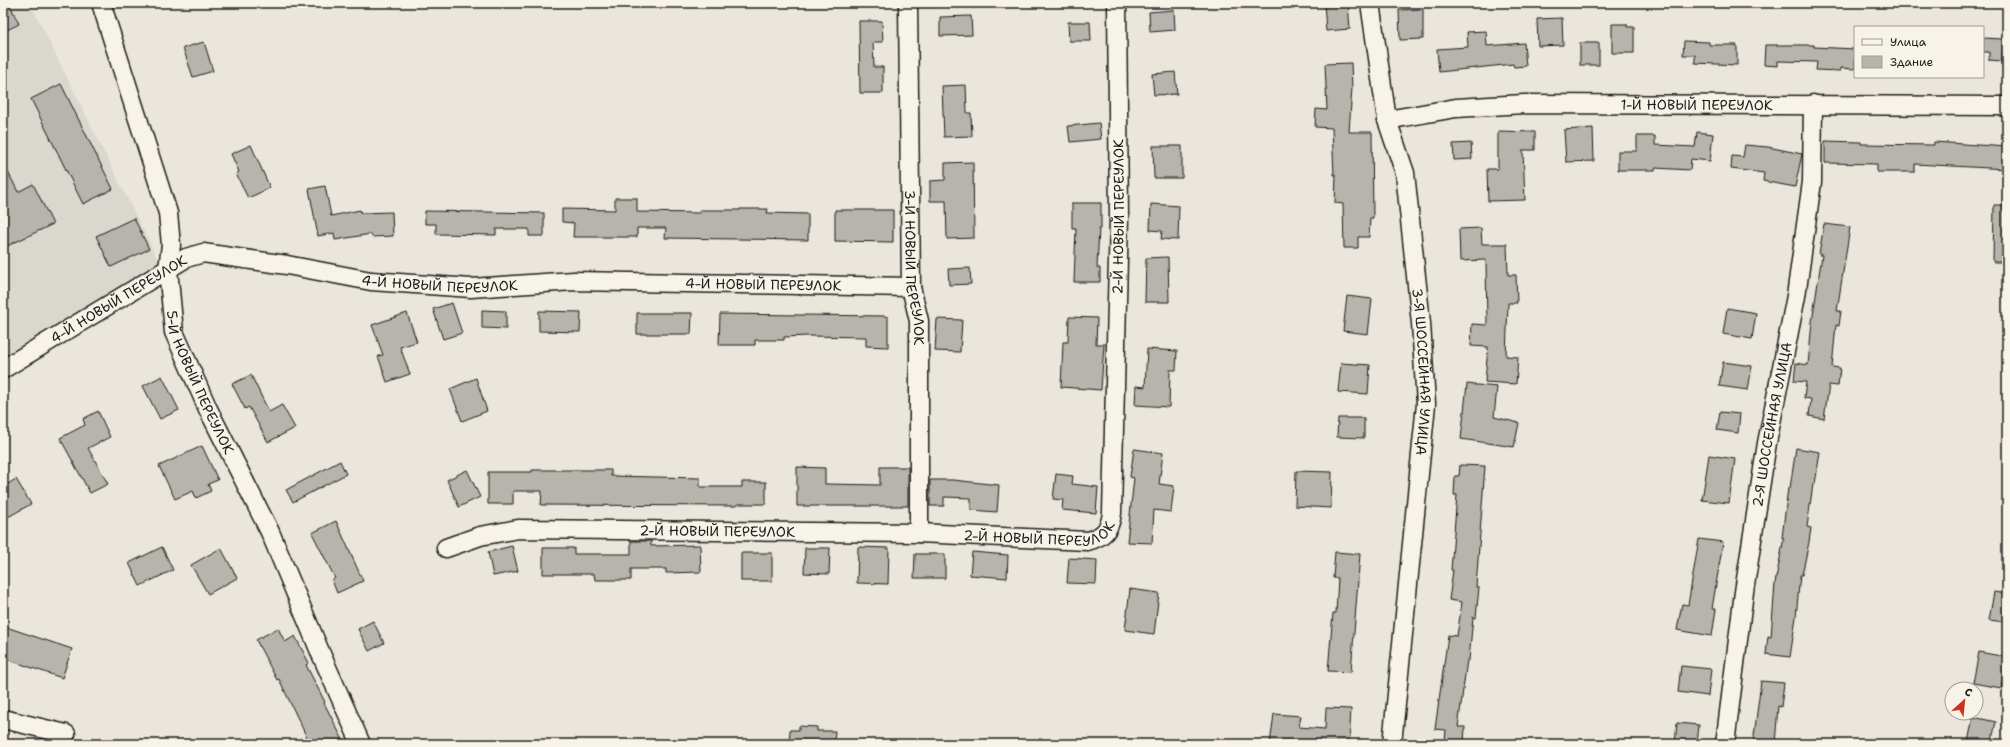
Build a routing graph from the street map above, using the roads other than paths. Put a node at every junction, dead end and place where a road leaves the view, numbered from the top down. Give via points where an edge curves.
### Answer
1 (101, 3) edge
2 (908, 3) edge
3 (1117, 3) edge
4 (1370, 3) edge
5 (1813, 104) junction
6 (2007, 106) edge
7 (1387, 120) junction
8 (168, 269) junction
9 (911, 287) junction
10 (3, 369) edge
11 (919, 533) junction
12 (446, 548) dead end
13 (3, 719) edge
14 (66, 734) dead end
15 (361, 744) edge
16 (1392, 744) edge
17 (1725, 744) edge

1 - 8 street, 5-Й НОВЫЙ ПЕРЕУЛОК via 168,213 171,245
2 - 9 street, 3-Й НОВЫЙ ПЕРЕУЛОК
3 - 11 street, 2-Й НОВЫЙ ПЕРЕУЛОК via 1119,217 1111,524 1098,539 1087,541
4 - 7 street, 3-Я ШОССЕЙНАЯ УЛИЦА
5 - 6 street, 1-Й НОВЫЙ ПЕРЕУЛОК
5 - 7 street, 1-Й НОВЫЙ ПЕРЕУЛОК via 1524,104 1456,108
5 - 17 street, 2-Я ШОССЕЙНАЯ УЛИЦА via 1812,182 1796,296 1767,443 1744,592
7 - 16 street, 3-Я ШОССЕЙНАЯ УЛИЦА via 1405,173 1421,323 1426,404
8 - 9 street, 4-Й НОВЫЙ ПЕРЕУЛОК via 186,258 203,253 371,281 471,288 574,281
8 - 10 street, 4-Й НОВЫЙ ПЕРЕУЛОК
8 - 15 street, 5-Й НОВЫЙ ПЕРЕУЛОК via 174,332 208,409 270,532
9 - 11 street, 3-Й НОВЫЙ ПЕРЕУЛОК via 919,321
11 - 12 street, 2-Й НОВЫЙ ПЕРЕУЛОК via 518,529 480,536
13 - 14 street

